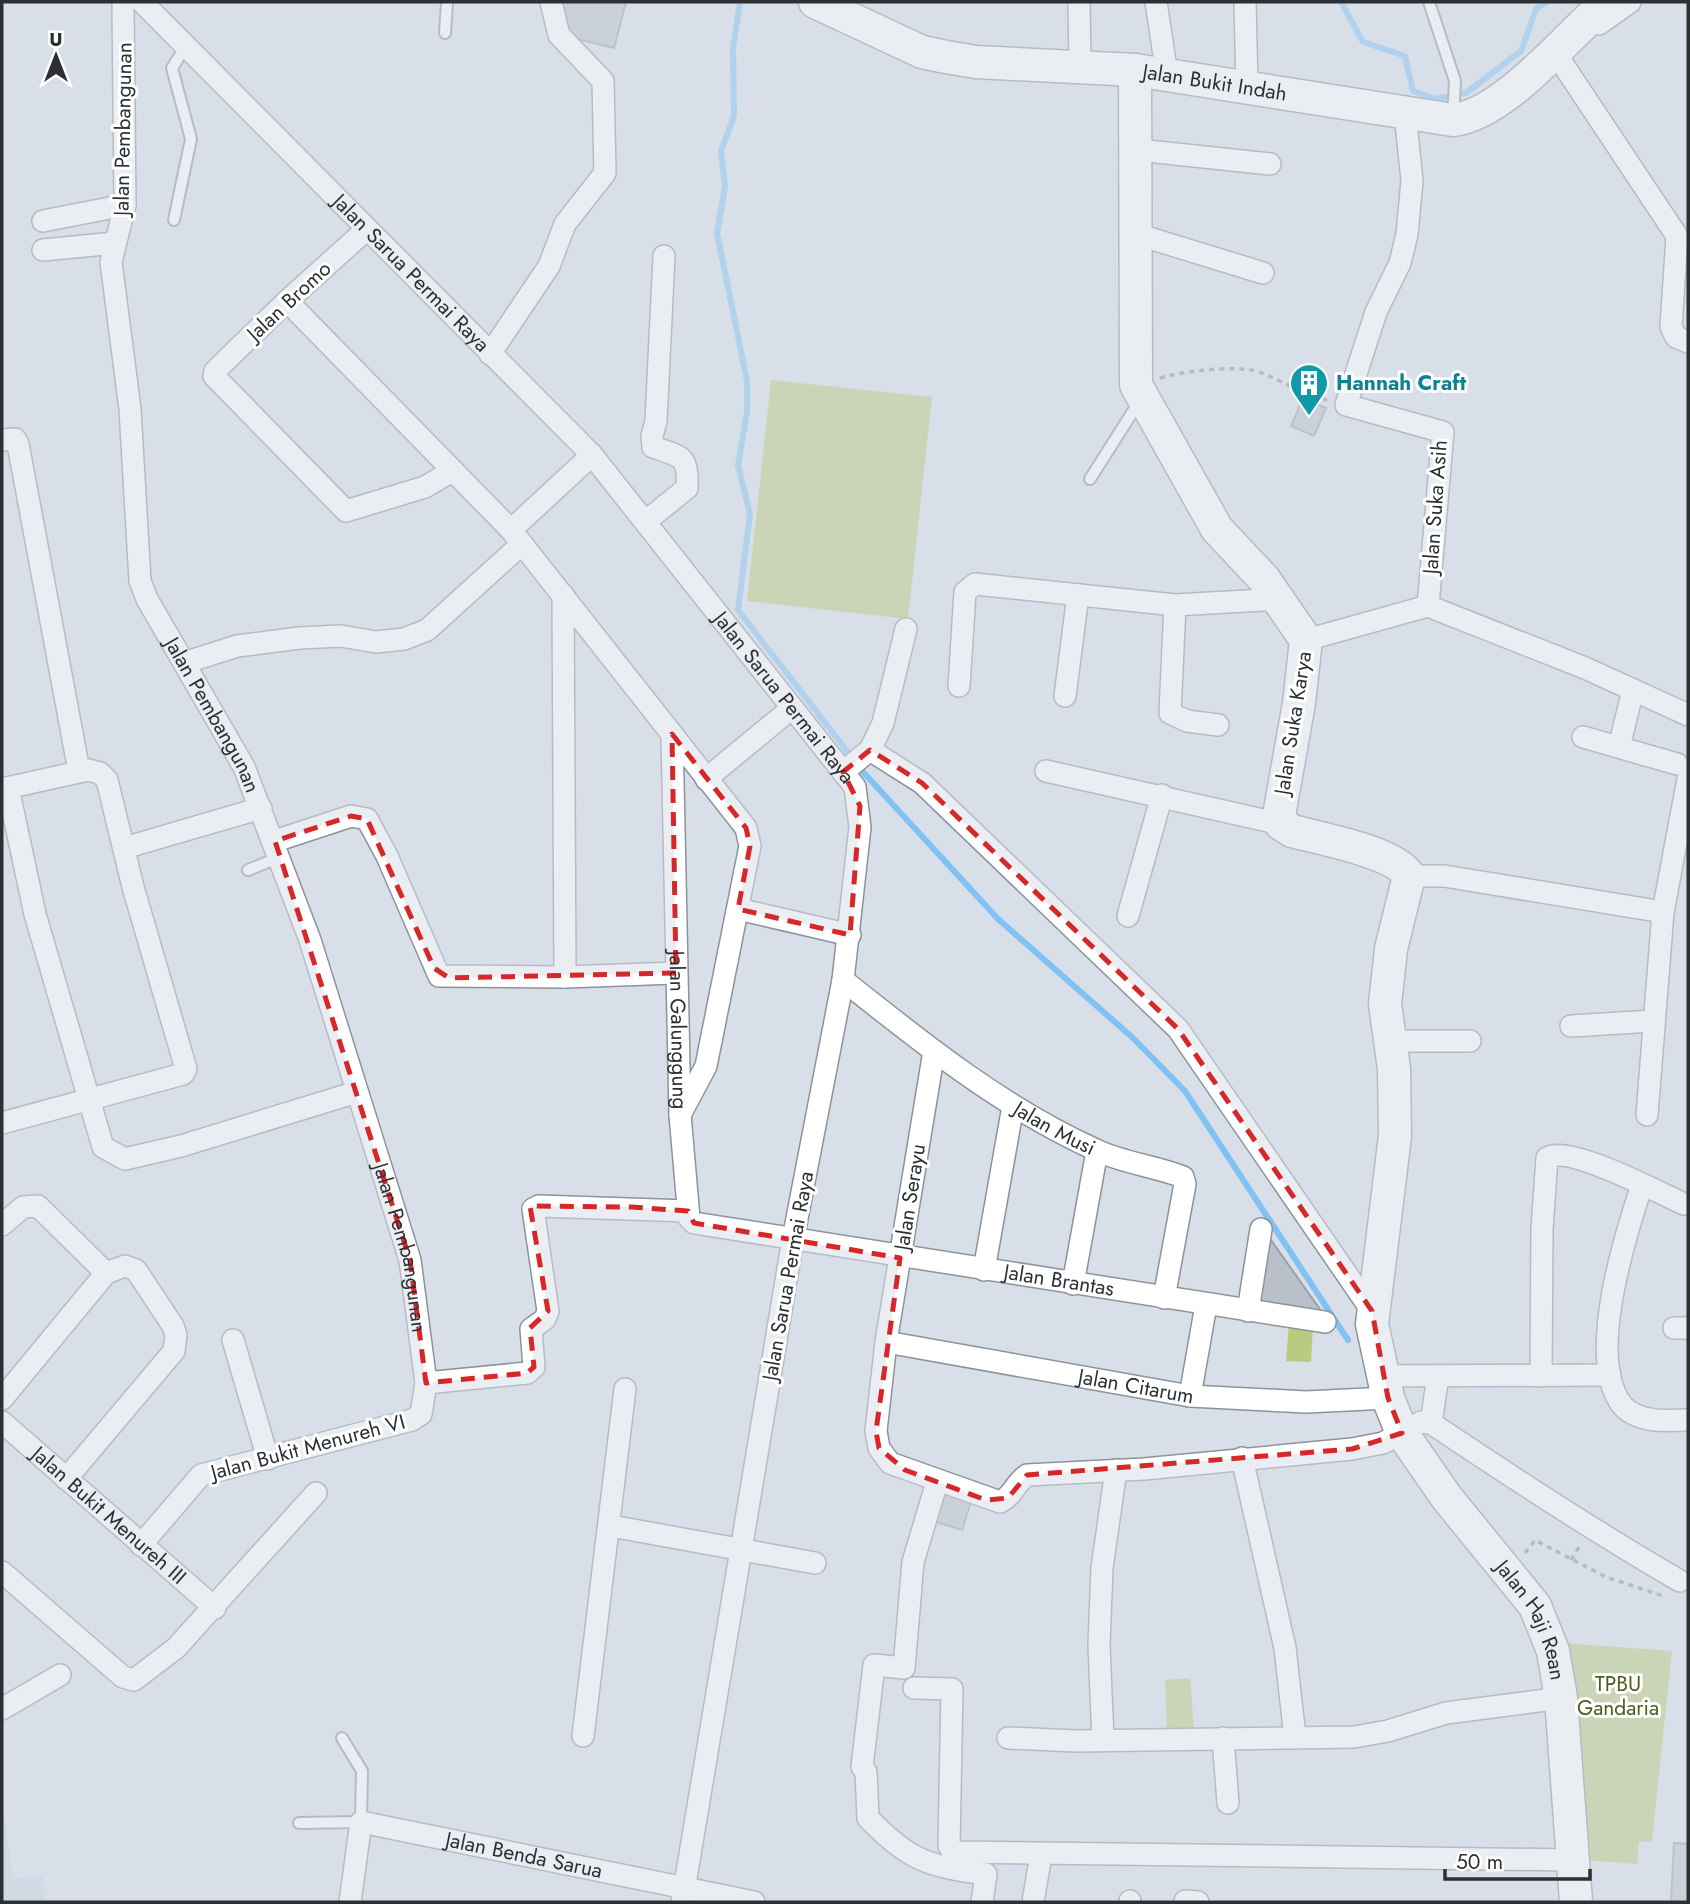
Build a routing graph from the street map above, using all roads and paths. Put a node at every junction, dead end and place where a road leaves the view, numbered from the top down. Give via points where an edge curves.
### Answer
1 (123, 2) edge
2 (142, 2) edge
3 (447, 2) edge
4 (551, 2) edge
5 (818, 2) edge
6 (1079, 2) edge
7 (1156, 2) edge
8 (1245, 2) edge
9 (1429, 2) edge
10 (1630, 2) edge
11 (1597, 7) edge
12 (445, 33) dead end
13 (186, 48) junction
14 (1556, 54) junction
15 (1080, 65) junction
16 (1135, 70) junction
17 (1167, 75) junction
18 (1247, 87) junction
19 (1454, 112) junction
20 (1405, 113) junction
21 (1138, 149) junction
22 (1270, 164) dead end
23 (125, 205) junction
24 (43, 220) dead end
25 (174, 220) dead end
26 (367, 229) junction
27 (1683, 232) edge
28 (1136, 234) junction
29 (115, 243) junction
30 (43, 250) dead end
31 (664, 256) dead end
32 (1263, 273) dead end
33 (287, 301) junction
34 (1688, 342) edge
35 (490, 354) junction
36 (1140, 391) junction
37 (1346, 405) junction
38 (2, 440) edge
39 (593, 455) junction
40 (452, 471) junction
41 (1090, 479) dead end
42 (645, 522) junction
43 (516, 537) junction
44 (563, 595) junction
45 (1078, 595) junction
46 (1279, 599) junction
47 (1175, 605) junction
48 (1428, 606) junction
49 (906, 629) dead end
50 (1306, 640) junction
51 (184, 663) junction
52 (959, 686) dead end
53 (1633, 690) junction
54 (1065, 696) dead end
55 (792, 708) junction
56 (1688, 715) edge
57 (1218, 725) dead end
58 (672, 734) junction
59 (1583, 737) dead end
60 (1619, 747) junction
61 (856, 762) junction
62 (79, 771) junction
63 (1046, 771) dead end
64 (1683, 772) edge
65 (706, 779) junction
66 (5, 789) edge
67 (1162, 795) junction
68 (261, 808) junction
69 (1684, 819) edge
70 (1281, 824) junction
71 (124, 849) junction
72 (278, 849) junction
73 (248, 870) dead end
74 (1409, 876) junction
75 (737, 909) junction
76 (1663, 912) junction
77 (1128, 916) dead end
78 (850, 935) junction
79 (676, 973) junction
80 (565, 977) junction
81 (843, 980) junction
82 (1653, 1021) junction
83 (1571, 1026) dead end
84 (1388, 1041) junction
85 (1470, 1041) dead end
86 (934, 1051) junction
87 (357, 1092) junction
88 (88, 1098) junction
89 (1013, 1107) junction
90 (680, 1115) junction
91 (1647, 1115) dead end
92 (2, 1124) edge
93 (1097, 1151) junction
94 (1642, 1185) junction
95 (1684, 1204) dead end
96 (688, 1211) junction
97 (2, 1225) edge
98 (1261, 1229) dead end
99 (793, 1239) junction
100 (900, 1258) junction
101 (984, 1270) junction
102 (106, 1273) junction
103 (1073, 1284) junction
104 (1164, 1298) junction
105 (1206, 1305) junction
106 (1248, 1311) junction
107 (1372, 1311) junction
108 (1325, 1322) dead end
109 (233, 1340) dead end
110 (886, 1342) junction
111 (1610, 1375) junction
112 (1438, 1376) junction
113 (1541, 1376) junction
114 (426, 1383) junction
115 (1386, 1387) junction
116 (625, 1389) dead end
117 (1190, 1396) junction
118 (2, 1399) edge
119 (421, 1414) joint
120 (1688, 1420) edge
121 (2, 1422) edge
122 (1416, 1428) junction
123 (1242, 1458) junction
124 (268, 1459) junction
125 (1116, 1470) junction
126 (66, 1479) junction
127 (937, 1482) junction
128 (316, 1493) dead end
129 (611, 1526) junction
130 (141, 1545) junction
131 (741, 1552) junction
132 (815, 1563) dead end
133 (2, 1572) edge
134 (1508, 1574) junction
135 (1677, 1589) joint
136 (215, 1608) junction
137 (60, 1675) dead end
138 (914, 1688) dead end
139 (1560, 1698) junction
140 (2, 1709) edge
141 (583, 1736) dead end
142 (1295, 1737) junction
143 (342, 1738) dead end
144 (1007, 1738) dead end
145 (1223, 1738) junction
146 (1103, 1740) junction
147 (1228, 1803) dead end
148 (361, 1822) junction
149 (299, 1823) dead end
150 (1041, 1855) junction
151 (1573, 1860) junction
152 (684, 1894) edge
153 (349, 1902) edge
154 (754, 1902) edge
155 (982, 1902) edge
156 (1034, 1902) edge
157 (1576, 1902) edge

1 - 23 street, Jalan Pembangunan
2 - 13 street, Jalan Sarua Permai Raya
3 - 12 lane
4 - 35 street via 559,35 603,81 605,173 565,224 549,266
5 - 15 street, Jalan Bukit Indah via 922,52 976,62
6 - 15 street
7 - 17 street
8 - 18 street
9 - 19 lane via 1455,81
10 - 14 street
11 - 14 street, Jalan Bukit Indah
13 - 25 lane via 172,68 191,139
13 - 26 street, Jalan Sarua Permai Raya
14 - 19 street, Jalan Bukit Indah via 1484,109 1464,119
14 - 27 street
15 - 16 street, Jalan Bukit Indah
16 - 17 street, Jalan Bukit Indah
16 - 21 street, Jalan Suka Karya
17 - 18 street, Jalan Bukit Indah
18 - 20 street, Jalan Bukit Indah
19 - 20 street, Jalan Bukit Indah
20 - 37 street via 1412,181 1408,234
21 - 22 street
21 - 28 street, Jalan Suka Karya
23 - 24 street
23 - 29 street, Jalan Pembangunan
26 - 33 street, Jalan Bromo
26 - 35 street, Jalan Sarua Permai Raya
27 - 34 street via 1671,327 1676,337
28 - 32 street
28 - 36 street, Jalan Suka Karya
29 - 30 street
29 - 51 street, Jalan Pembangunan via 111,262 130,410 140,581
31 - 42 street via 656,421 651,442 653,447 681,455 687,488
33 - 40 street
33 - 40 street, Jalan Bromo via 214,376 346,511 425,487
35 - 39 street, Jalan Sarua Permai Raya
36 - 37 path via 1185,370 1259,371 1309,396
36 - 41 lane
36 - 46 street, Jalan Suka Karya via 1217,528
37 - 48 street, Jalan Suka Asih via 1443,432
38 - 62 street via 15,439 18,444
39 - 42 street, Jalan Sarua Permai Raya
39 - 43 street
40 - 43 street
42 - 55 street, Jalan Sarua Permai Raya
43 - 44 street
43 - 51 street via 427,630 404,639 299,638 236,646
44 - 58 street
44 - 80 street
45 - 47 street
45 - 52 street via 969,587
45 - 54 street
46 - 47 street
46 - 50 street, Jalan Suka Karya
47 - 57 street via 1170,713 1187,721
48 - 50 street
48 - 53 street
49 - 61 street via 883,723
50 - 70 street, Jalan Suka Karya
51 - 68 street, Jalan Pembangunan via 244,767
53 - 56 street
53 - 60 street
55 - 61 street, Jalan Sarua Permai Raya
55 - 65 street
58 - 65 street
58 - 79 street, Jalan Galunggung
59 - 60 street
60 - 64 street
61 - 78 street, Jalan Sarua Permai Raya via 860,806
61 - 107 street via 922,783 1178,1029
62 - 66 street
62 - 71 street via 100,773 107,780
63 - 67 street
64 - 69 street
65 - 75 street via 749,837
66 - 88 street
67 - 70 street
67 - 77 street
68 - 71 street
68 - 72 street, Jalan Pembangunan
69 - 76 street
70 - 74 street, Jalan Suka Karya via 1384,858
71 - 88 street via 186,1069 183,1074
72 - 73 lane
72 - 80 street via 351,816 367,819 439,976
72 - 87 street, Jalan Pembangunan
74 - 76 street via 1444,876
74 - 84 street via 1391,949 1385,1004
75 - 78 street
75 - 90 street via 706,1066
76 - 82 street
78 - 81 street, Jalan Sarua Permai Raya
79 - 80 street
79 - 90 street, Jalan Galunggung
81 - 86 street, Jalan Musi
81 - 99 street, Jalan Sarua Permai Raya
82 - 83 street
82 - 91 street
84 - 85 street
84 - 107 street via 1394,1069 1395,1136
86 - 89 street, Jalan Musi
86 - 100 street, Jalan Serayu
87 - 88 street via 125,1159 103,1147
87 - 114 street, Jalan Pembangunan via 410,1260
88 - 92 street
89 - 93 street, Jalan Musi
89 - 101 street
90 - 96 street, Jalan Galunggung
93 - 103 street
93 - 104 street, Jalan Musi via 1183,1177
94 - 95 street
94 - 111 street via 1612,1295
94 - 113 street via 1584,1160 1556,1154 1547,1158
96 - 99 street via 694,1223
96 - 114 street via 576,1206 533,1209 548,1311 531,1329 534,1367 527,1373
97 - 102 street via 23,1207 38,1206
98 - 106 street
99 - 100 street, Jalan Brantas
99 - 131 street, Jalan Sarua Permai Raya
100 - 101 street, Jalan Brantas
100 - 110 street, Jalan Serayu
101 - 103 street, Jalan Brantas
102 - 118 street
102 - 126 street via 125,1266 136,1270 173,1326 176,1343
103 - 104 street, Jalan Brantas
104 - 105 street, Jalan Brantas
105 - 106 street, Jalan Brantas
105 - 117 street
106 - 108 street, Jalan Brantas
107 - 115 street
109 - 124 street
110 - 117 street, Jalan Citarum
110 - 127 street, Jalan Serayu via 876,1431 879,1448 890,1462
111 - 113 street, Jalan Citarum
111 - 120 street via 1622,1404 1632,1413 1664,1421
112 - 113 street, Jalan Citarum
112 - 115 street, Jalan Citarum
112 - 122 street
114 - 119 street, Jalan Pembangunan
115 - 117 street, Jalan Citarum via 1306,1402
115 - 122 street, Jalan Haji Rean
116 - 129 street
119 - 124 street, Jalan Bukit Menureh VI
121 - 126 street, Jalan Bukit Menureh III
122 - 123 street via 1368,1447
122 - 134 street, Jalan Haji Rean via 1447,1498
122 - 135 street via 1591,1529
123 - 125 street
123 - 142 street via 1285,1647
124 - 130 street, Jalan Bukit Menureh VI via 201,1475
125 - 127 street, Jalan Serayu via 1027,1475 1000,1502
125 - 146 street via 1102,1568
126 - 130 street, Jalan Bukit Menureh III
127 - 155 street via 913,1562 904,1668 874,1665 862,1767 868,1818 911,1856 936,1867 986,1874
128 - 136 street
129 - 131 street
129 - 141 street
130 - 136 street, Jalan Bukit Menureh III
131 - 132 street
131 - 152 street, Jalan Sarua Permai Raya
133 - 136 street via 128,1681 176,1648
134 - 135 path via 1535,1540 1606,1577 1651,1593
134 - 139 street, Jalan Haji Rean via 1535,1606 1553,1651
137 - 140 street
138 - 150 street via 952,1689 950,1850
139 - 142 street via 1446,1713 1354,1737
139 - 151 street, Jalan Haji Rean
142 - 145 street
143 - 148 lane via 362,1770
144 - 146 street
145 - 146 street
145 - 147 street
148 - 149 lane
148 - 152 street, Jalan Benda Sarua
148 - 153 street
150 - 151 street
150 - 156 street
151 - 157 street, Jalan Haji Rean
152 - 154 street, Jalan Benda Sarua

